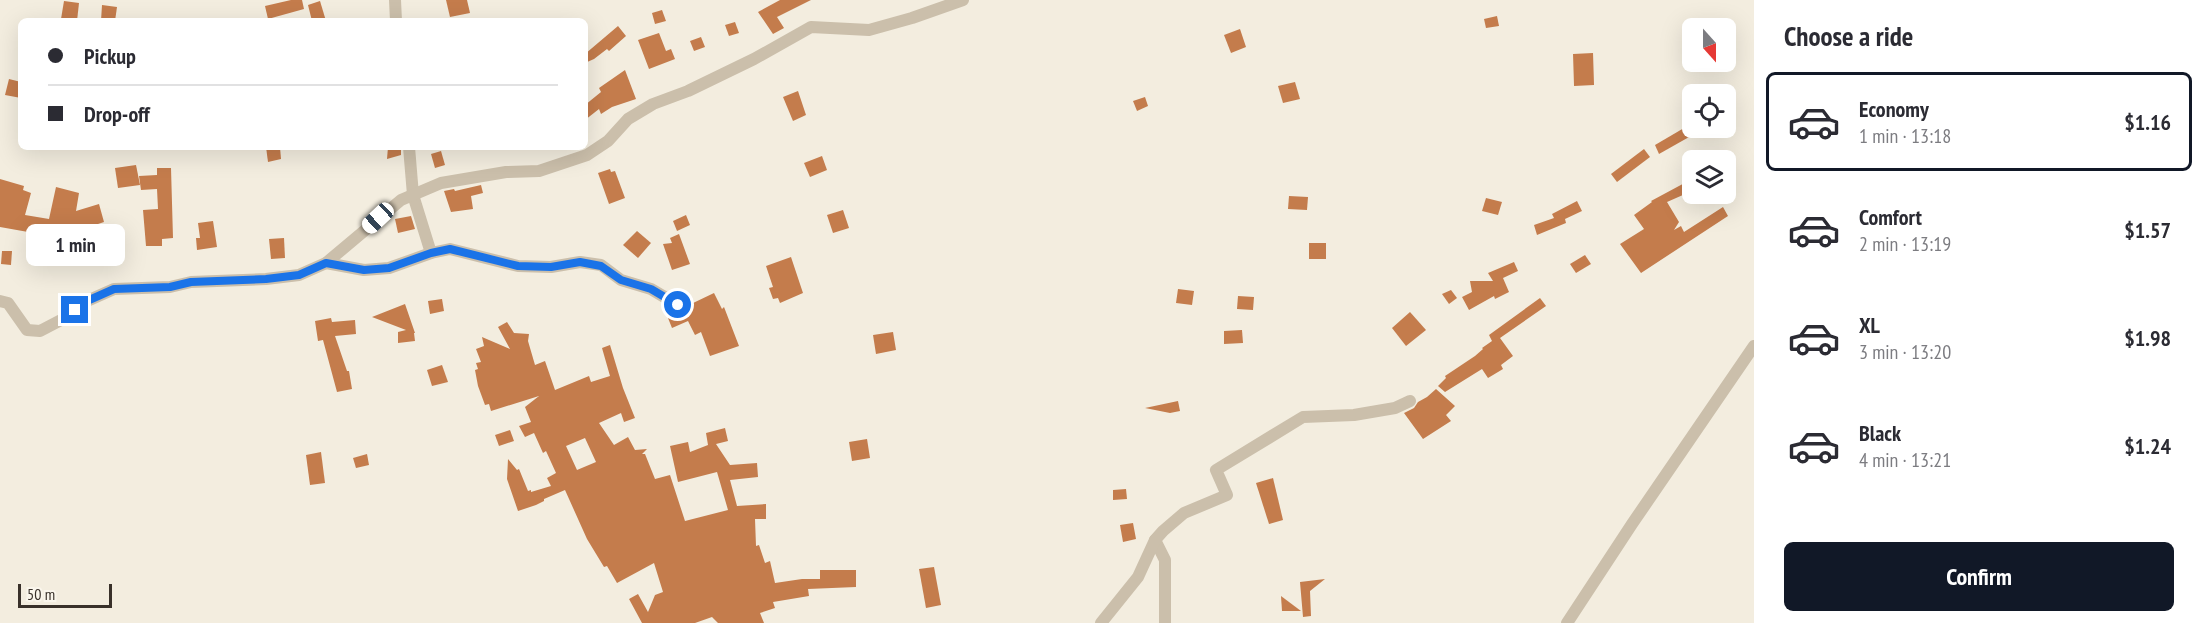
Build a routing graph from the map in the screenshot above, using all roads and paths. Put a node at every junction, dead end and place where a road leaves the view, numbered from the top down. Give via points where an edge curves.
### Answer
1 (395, 0) edge
2 (963, 0) edge
3 (396, 18) edge
4 (410, 150) edge
5 (413, 195) junction
6 (431, 253) junction
7 (326, 263) junction
8 (0, 301) edge
9 (678, 305) dead end
10 (1754, 346) edge
11 (1410, 400) dead end
12 (1155, 540) junction
13 (1101, 623) edge
14 (1165, 623) edge
15 (1567, 623) edge

1 - 3 street
2 - 5 street via 869,30 811,27 754,59 653,104 628,119 608,141 587,155 539,171 506,172 441,183
4 - 5 street
5 - 6 street
5 - 7 street via 401,200
6 - 7 street via 389,268 364,270
6 - 9 street via 450,249 534,268 580,262 601,266 621,280 651,289
7 - 8 street via 299,275 114,289 40,331 27,330 8,303
10 - 15 street
11 - 12 street via 1395,408 1354,415 1303,417 1216,470 1227,495 1184,513
12 - 13 street via 1138,577
12 - 14 street via 1165,560

